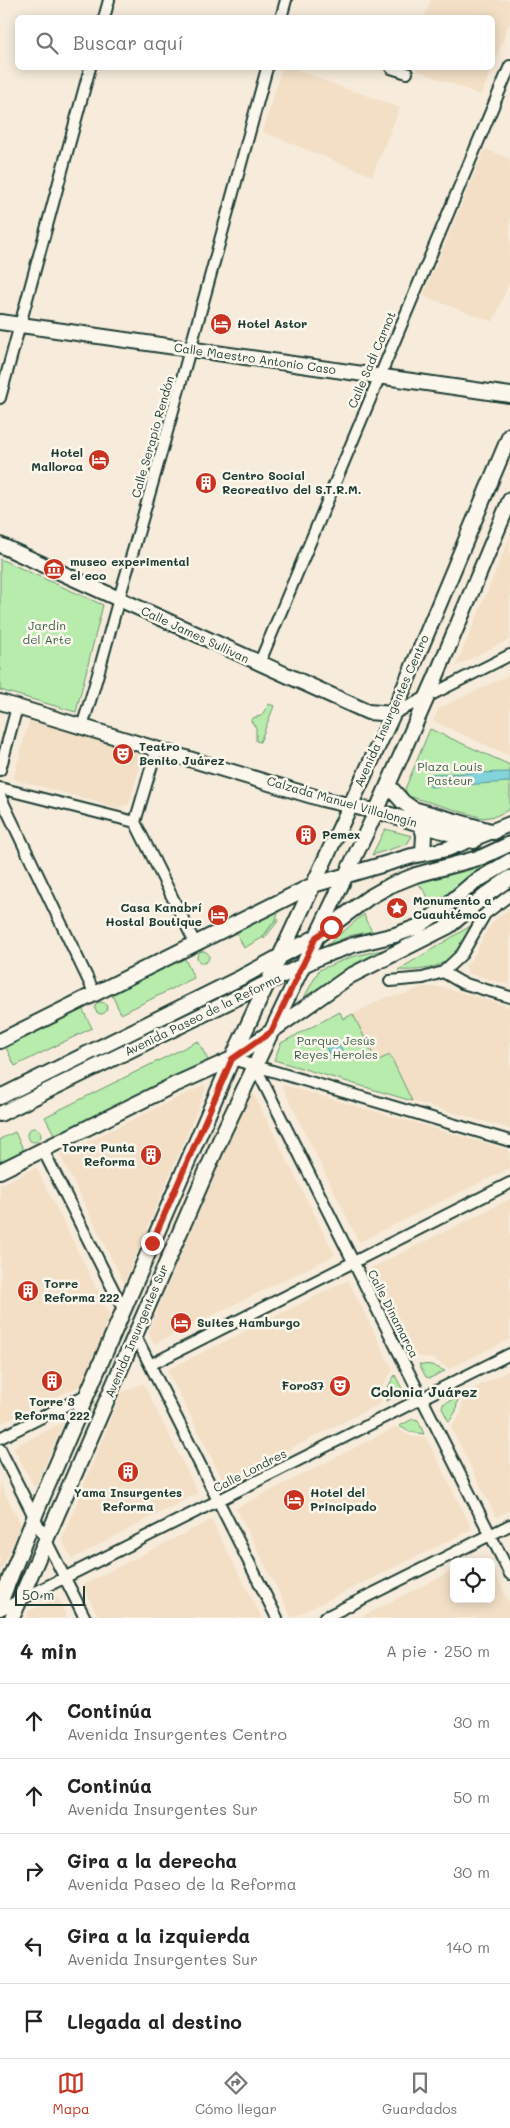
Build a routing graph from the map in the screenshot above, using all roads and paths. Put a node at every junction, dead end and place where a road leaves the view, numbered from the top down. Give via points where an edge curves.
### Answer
1 (109, 0) edge
2 (286, 0) edge
3 (105, 15) edge
4 (282, 15) edge
5 (510, 66) edge
6 (89, 70) edge
7 (266, 70) edge
8 (396, 70) edge
9 (407, 74) dead end
10 (0, 322) edge
11 (21, 325) junction
12 (190, 350) junction
13 (379, 375) junction
14 (510, 395) edge
15 (0, 398) edge
16 (510, 435) edge
17 (510, 500) edge
18 (0, 545) edge
19 (119, 600) junction
20 (510, 655) edge
21 (259, 664) junction
22 (427, 696) junction
23 (0, 702) edge
24 (17, 707) junction
25 (392, 714) junction
26 (82, 726) junction
27 (157, 748) junction
28 (0, 770) edge
29 (388, 785) junction
30 (0, 788) edge
31 (0, 796) edge
32 (350, 806) junction
33 (376, 812) junction
34 (135, 822) junction
35 (421, 824) junction
36 (510, 824) edge
37 (494, 832) junction
38 (472, 840) junction
39 (506, 849) edge
40 (422, 853) junction
41 (510, 861) edge
42 (346, 876) junction
43 (510, 878) edge
44 (313, 885) junction
45 (510, 895) edge
46 (316, 937) junction
47 (195, 943) junction
48 (279, 957) junction
49 (303, 965) junction
50 (443, 972) junction
51 (390, 981) dead end
52 (267, 983) junction
53 (95, 994) junction
54 (510, 997) edge
55 (271, 1032) junction
56 (0, 1041) edge
57 (232, 1059) junction
58 (255, 1066) junction
59 (0, 1097) edge
60 (0, 1114) edge
61 (510, 1141) edge
62 (43, 1150) junction
63 (0, 1171) edge
64 (510, 1183) edge
65 (353, 1262) junction
66 (124, 1309) junction
67 (135, 1335) junction
68 (510, 1354) edge
69 (150, 1365) junction
70 (86, 1395) junction
71 (422, 1398) junction
72 (0, 1438) edge
73 (0, 1449) edge
74 (218, 1500) junction
75 (34, 1517) junction
76 (510, 1525) edge
77 (490, 1534) junction
78 (46, 1540) junction
79 (510, 1574) edge
80 (65, 1577) junction
81 (20, 1600) junction
82 (0, 1603) edge
83 (0, 1610) edge
84 (12, 1618) edge
85 (85, 1618) edge
86 (276, 1618) edge
87 (324, 1618) edge

1 - 3 street
2 - 4 street
5 - 13 street, Calle Sadi Carnot
6 - 11 street
7 - 12 street, Calle Serapio Rendón
8 - 9 street
10 - 11 main road, Calle Maestro Antonio Caso
11 - 12 main road, Calle Maestro Antonio Caso
11 - 15 street
12 - 13 main road, Calle Maestro Antonio Caso
12 - 19 street, Calle Serapio Rendón
13 - 14 main road, Calle Maestro Antonio Caso
13 - 21 street, Calle Sadi Carnot
16 - 25 main road, Avenida Insurgentes Centro
17 - 22 main road, Avenida Insurgentes Centro
18 - 19 main road, Calle James Sullivan
19 - 21 main road, Calle James Sullivan
19 - 26 street, Calle Serapio Rendón
20 - 22 street
21 - 25 main road, Calle James Sullivan via 368,712
22 - 25 street
22 - 29 main road, Avenida Insurgentes Centro
23 - 24 main road, Calzada Manuel Villalongín
24 - 26 main road, Calzada Manuel Villalongín
24 - 28 street
25 - 32 main road, Avenida Insurgentes Centro
26 - 27 main road, Calzada Manuel Villalongín
27 - 32 main road, Calzada Manuel Villalongín
27 - 34 street
29 - 33 main road, Avenida Insurgentes Centro
29 - 37 main road via 413,809
30 - 34 street
31 - 53 street
32 - 33 main road, Calzada Manuel Villalongín
32 - 44 main road, Avenida Insurgentes Centro
33 - 35 main road, Calzada Manuel Villalongín
33 - 42 main road, Avenida Insurgentes Centro
34 - 47 street
35 - 38 main road, Calzada Manuel Villalongín
35 - 40 main road via 424,835
36 - 37 main road
37 - 38 main road
38 - 39 main road, Calzada Manuel Villalongín
38 - 40 main road
39 - 46 main road, Avenida Paseo de la Reforma via 391,885
40 - 42 main road
41 - 49 main road, Avenida Paseo de la Reforma via 473,883 440,912 416,927 353,945
42 - 44 main road
42 - 46 main road, Avenida Insurgentes Centro
43 - 55 main road via 449,926 350,976
44 - 47 main road
44 - 48 main road, Avenida Insurgentes Centro
45 - 50 street via 485,914 462,954
46 - 48 main road, Avenida Paseo de la Reforma
46 - 49 main road, Avenida Insurgentes Centro
47 - 53 main road
48 - 52 main road, Avenida Insurgentes Centro
48 - 59 main road, Avenida Paseo de la Reforma
49 - 52 main road, Avenida Paseo de la Reforma
49 - 55 main road, Avenida Insurgentes Sur
50 - 51 street via 423,978
50 - 54 street via 462,983
52 - 57 main road, Avenida Insurgentes Sur
52 - 60 main road, Avenida Paseo de la Reforma
53 - 56 main road
55 - 57 main road
55 - 58 main road, Avenida Insurgentes Sur
57 - 58 street
57 - 62 main road
57 - 66 main road, Avenida Insurgentes Sur
58 - 61 street
58 - 65 street, Calle Dinamarca
58 - 67 main road, Avenida Insurgentes Sur
62 - 63 main road
62 - 66 street
64 - 65 street
65 - 69 street
65 - 71 street, Calle Dinamarca
66 - 70 main road, Avenida Insurgentes Sur
67 - 69 street
67 - 78 main road, Avenida Insurgentes Sur
68 - 71 street, Calle Londres
69 - 74 street
70 - 72 street
70 - 75 main road, Avenida Insurgentes Sur
71 - 74 street, Calle Londres
71 - 77 street, Calle Dinamarca
73 - 75 street
74 - 80 street, Calle Londres
74 - 86 street
75 - 78 street
75 - 82 main road, Avenida Insurgentes Sur
76 - 77 street
77 - 79 street, Calle Dinamarca
77 - 87 street
78 - 80 street
78 - 81 main road, Avenida Insurgentes Sur
80 - 81 street, Calle Londres
80 - 85 street
81 - 83 street, Calle Londres
81 - 84 main road, Avenida Insurgentes Sur

